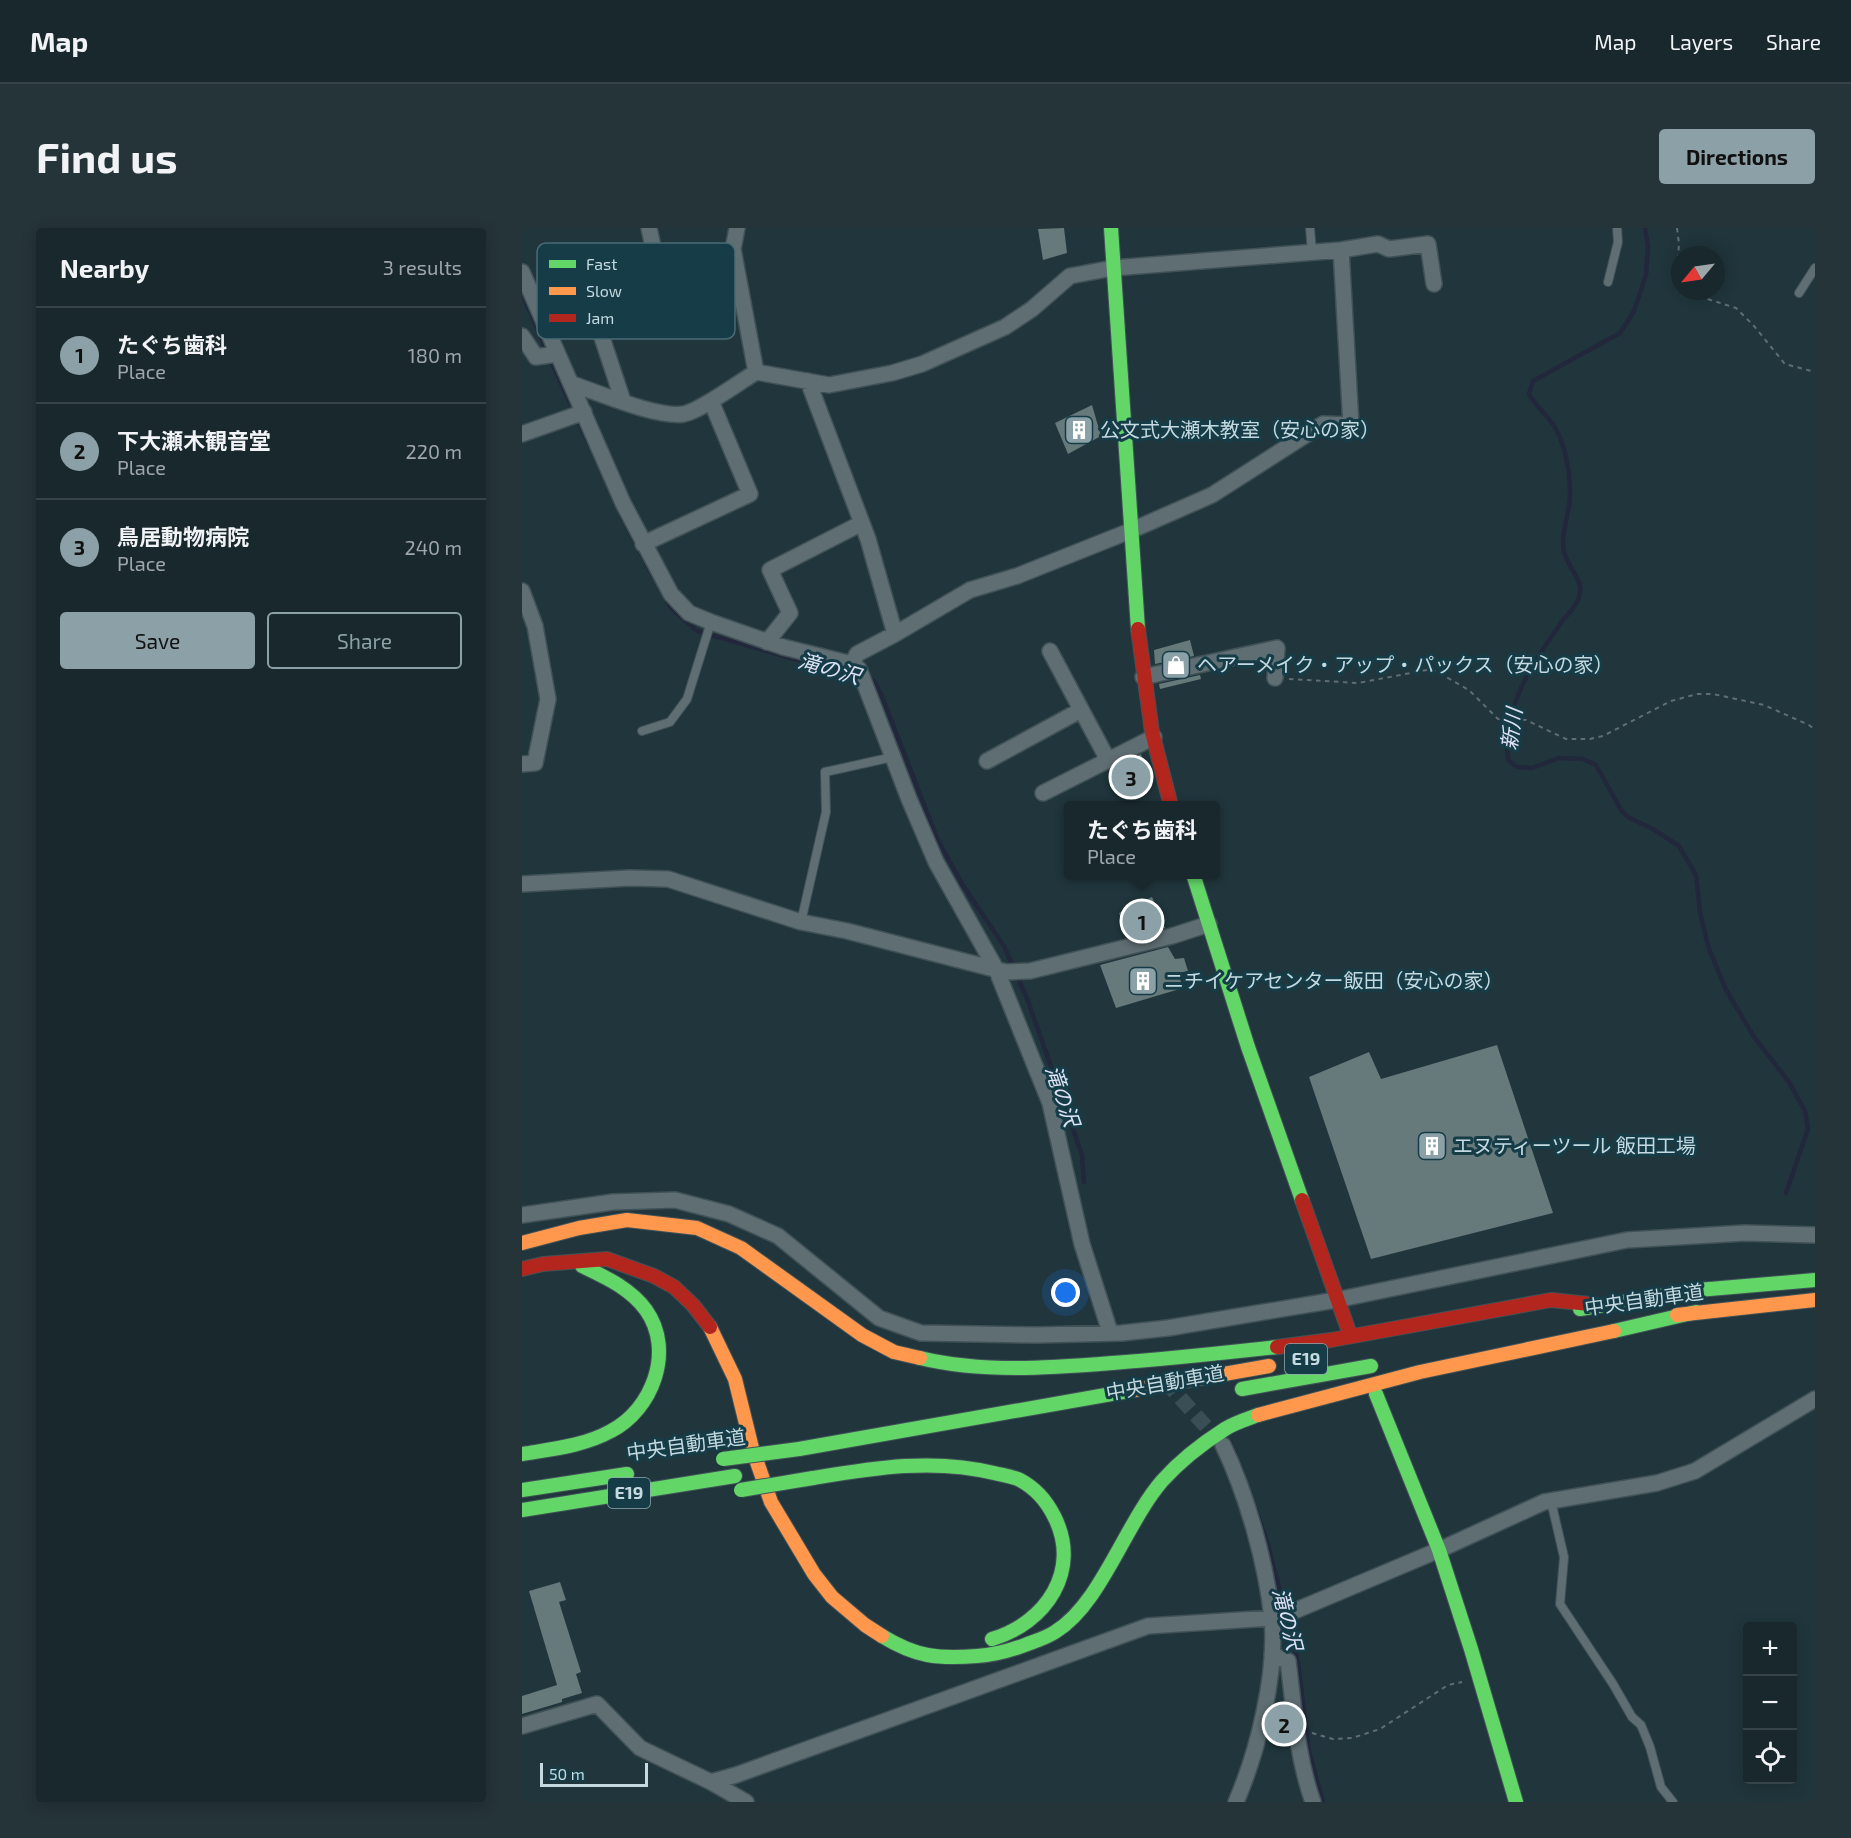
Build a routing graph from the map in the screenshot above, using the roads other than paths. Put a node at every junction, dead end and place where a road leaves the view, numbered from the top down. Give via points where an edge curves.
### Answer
1 (649, 228) edge
2 (737, 228) edge
3 (1111, 228) edge
4 (1310, 228) edge
5 (1617, 228) edge
6 (652, 243) edge
7 (734, 243) edge
8 (1341, 250) junction
9 (1312, 252) junction
10 (735, 260) edge
11 (1113, 268) junction
12 (1815, 268) edge
13 (522, 272) edge
14 (1608, 282) dead end
15 (1434, 284) dead end
16 (1799, 292) dead end
17 (537, 307) edge
18 (522, 336) edge
19 (550, 339) edge
20 (603, 339) edge
21 (556, 354) junction
22 (756, 372) junction
23 (808, 381) junction
24 (572, 384) junction
25 (623, 401) junction
26 (711, 401) junction
27 (584, 413) junction
28 (522, 434) edge
29 (862, 523) junction
30 (1130, 531) junction
31 (644, 544) junction
32 (522, 591) edge
33 (711, 623) junction
34 (895, 634) junction
35 (767, 642) junction
36 (1050, 651) dead end
37 (855, 667) junction
38 (1143, 677) junction
39 (1275, 678) road end
40 (1081, 710) junction
41 (642, 731) dead end
42 (1154, 737) junction
43 (893, 757) junction
44 (1108, 760) junction
45 (987, 761) dead end
46 (522, 764) edge
47 (1043, 794) dead end
48 (1169, 801) edge
49 (1195, 879) edge
50 (522, 884) edge
51 (801, 922) junction
52 (1209, 924) junction
53 (1001, 970) junction
54 (522, 1215) edge
55 (579, 1228) junction
56 (1815, 1235) edge
57 (596, 1237) dead end
58 (522, 1243) edge
59 (575, 1263) junction
60 (522, 1269) edge
61 (1815, 1280) edge
62 (1336, 1300) junction
63 (1815, 1300) edge
64 (1599, 1305) junction
65 (1696, 1312) junction
66 (1554, 1314) dead end
67 (1348, 1329) dead end
68 (1116, 1333) junction
69 (1449, 1352) dead end
70 (1140, 1354) dead end
71 (1282, 1363) dead end
72 (1379, 1365) dead end
73 (1230, 1391) dead end
74 (1376, 1394) dead end
75 (1811, 1405) edge
76 (770, 1442) dead end
77 (1223, 1445) tunnel mouth
78 (522, 1454) edge
79 (717, 1460) dead end
80 (839, 1460) dead end
81 (785, 1467) junction
82 (640, 1472) dead end
83 (522, 1490) edge
84 (735, 1491) dead end
85 (695, 1496) dead end
86 (789, 1499) dead end
87 (1551, 1501) junction
88 (526, 1510) edge
89 (1439, 1550) junction
90 (1281, 1615) junction
91 (972, 1643) dead end
92 (1272, 1655) junction
93 (522, 1726) edge
94 (711, 1782) junction
95 (746, 1802) edge
96 (1236, 1802) edge
97 (1313, 1802) edge
98 (1516, 1802) edge
99 (1673, 1802) edge

1 - 6 street
2 - 7 street
3 - 11 main road
4 - 9 lane
5 - 14 lane via 1618,242
8 - 9 street
8 - 15 street via 1378,244 1389,249 1428,244
8 - 30 street via 1350,425 1323,424 1212,495
9 - 11 street
10 - 22 street
11 - 23 street via 1070,276 1005,327 922,364 829,385
11 - 30 main road
12 - 16 lane
13 - 17 street
18 - 21 street via 536,357
19 - 21 street
20 - 25 street
21 - 24 street
22 - 23 street
22 - 26 street
23 - 29 street
24 - 25 street
24 - 27 street
25 - 26 street via 657,412 685,414
26 - 31 street via 750,494
27 - 28 street
27 - 31 street
29 - 34 street
29 - 35 street via 770,570 790,613
30 - 34 street via 1017,576 970,590
30 - 38 main road
31 - 33 street via 671,594 689,613
32 - 46 street via 535,626 548,699 535,763
33 - 35 street
33 - 41 lane via 687,699 670,722
34 - 37 street via 858,654
35 - 37 street
36 - 40 street
37 - 43 street
38 - 39 street via 1277,648
38 - 42 main road
40 - 44 street
40 - 45 street
42 - 44 street
42 - 48 main road
43 - 51 lane via 825,772 826,812
43 - 53 street via 936,862
44 - 47 street
49 - 52 main road
50 - 51 street via 668,879
51 - 53 street
52 - 53 street via 1024,972
52 - 62 main road
53 - 68 street via 1050,1103 1082,1244
54 - 68 street via 613,1202 675,1200 729,1214 778,1236 879,1318 921,1334
55 - 57 main road
55 - 58 main road
55 - 64 main road via 627,1220 697,1228 741,1248 862,1335 894,1352 941,1363 1048,1368 1191,1357 1331,1340 1551,1300
56 - 62 street via 1745,1233 1627,1240
59 - 60 main road
59 - 65 main road via 607,1259 654,1276 674,1287 693,1305 710,1327 735,1379 752,1448 771,1502 814,1574 832,1597 865,1625 903,1649 952,1659 997,1655 1055,1632 1070,1620 1091,1596 1161,1482 1226,1428 1262,1413 1409,1375
59 - 78 main road via 632,1294 652,1318 659,1370 648,1395 623,1424 581,1443
61 - 64 main road, 中央自動車道 via 1777,1281
62 - 67 main road
62 - 68 street
63 - 65 main road, 中央自動車道
64 - 66 main road, 中央自動車道
65 - 69 main road, 中央自動車道
68 - 70 street
71 - 79 main road, 中央自動車道 / E19, bridge via 799,1449
72 - 73 main road, 中央自動車道 / E19
74 - 89 main road
75 - 87 street via 1695,1471 1657,1483
76 - 81 main road
77 - 90 street
80 - 81 main road, 中央自動車道 / E19
81 - 86 main road
81 - 88 main road, 中央自動車道 / E19
82 - 83 main road, 中央自動車道 / E19
84 - 91 main road, bridge via 899,1465 973,1466 1020,1480 1046,1502 1060,1528 1065,1560 1061,1576 1050,1599 1028,1623 997,1638
85 - 88 main road via 559,1516
87 - 89 street
87 - 99 lane via 1564,1557 1560,1604 1632,1717 1641,1725 1661,1787
89 - 90 street
89 - 98 main road
90 - 92 street
90 - 94 street via 1148,1626
92 - 96 street via 1265,1710
92 - 97 street via 1288,1661 1298,1736
93 - 94 street via 597,1704 640,1748
94 - 95 street

